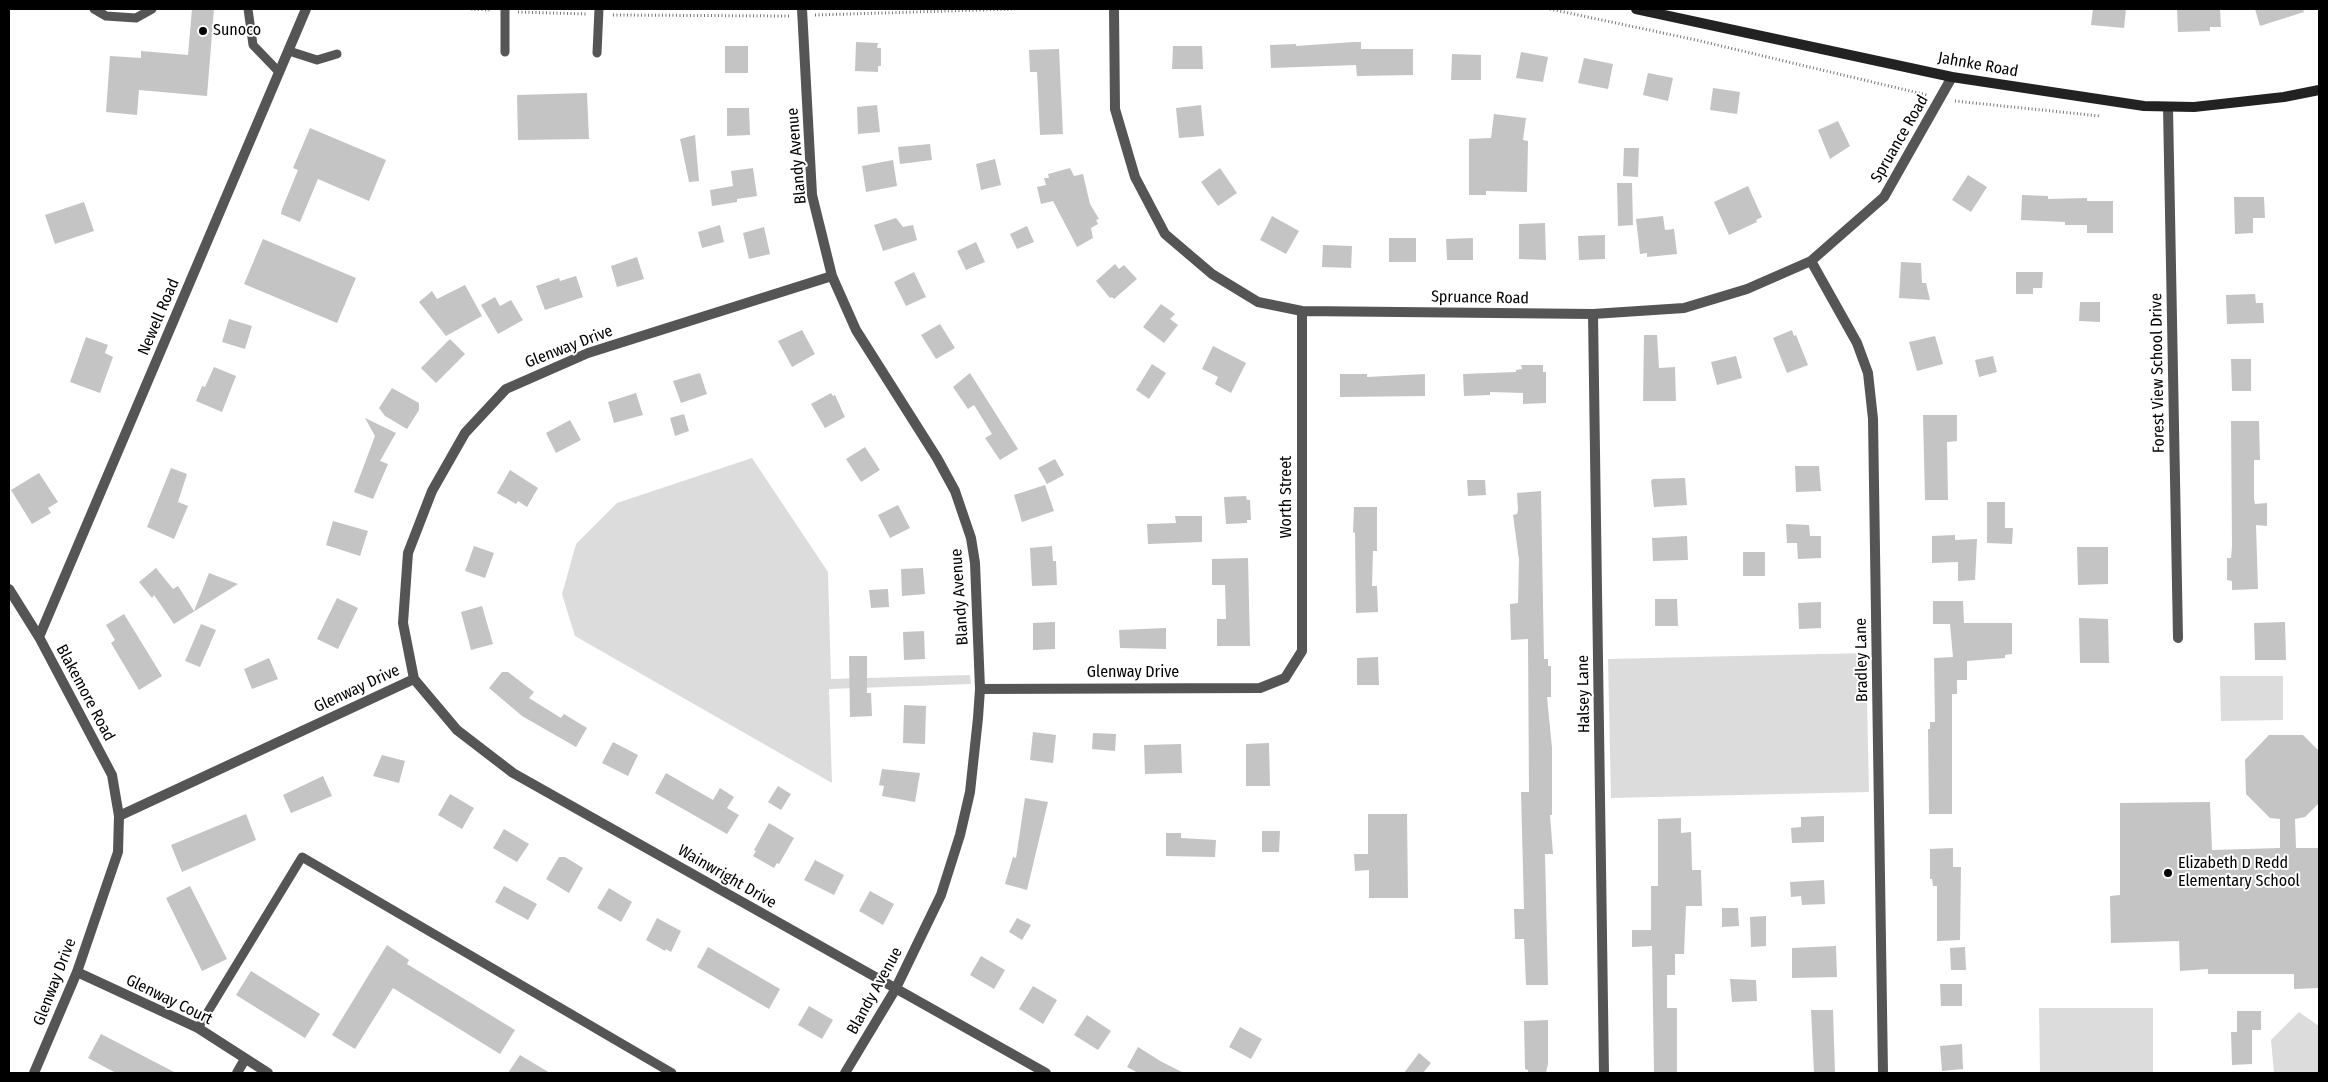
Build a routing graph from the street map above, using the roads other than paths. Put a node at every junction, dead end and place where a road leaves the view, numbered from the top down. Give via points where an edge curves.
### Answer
1 (94, 9) edge
2 (152, 9) edge
3 (248, 9) edge
4 (306, 9) edge
5 (1114, 9) edge
6 (1636, 9) edge
7 (505, 10) edge
8 (599, 12) edge
9 (803, 12) edge
10 (289, 50) junction
11 (505, 52) dead end
12 (597, 53) dead end
13 (337, 54) dead end
14 (279, 72) junction
15 (1952, 77) junction
16 (2319, 90) edge
17 (2168, 107) junction
18 (1811, 261) junction
19 (832, 276) junction
20 (1302, 311) junction
21 (1593, 314) junction
22 (9, 589) edge
23 (39, 637) junction
24 (2178, 638) dead end
25 (1285, 678) joint
26 (414, 679) junction
27 (980, 688) junction
28 (119, 816) junction
29 (76, 972) junction
30 (896, 990) junction
31 (198, 1028) junction
32 (245, 1059) junction
33 (34, 1073) edge
34 (236, 1073) edge
35 (268, 1073) edge
36 (672, 1073) edge
37 (845, 1073) edge
38 (1046, 1073) edge
39 (1604, 1073) edge
40 (1883, 1073) edge

1 - 2 lane via 106,16 136,18
3 - 14 lane via 253,45
4 - 10 street, Newell Road
5 - 20 street, Spruance Road via 1115,109 1135,177 1165,234 1212,274 1258,302
6 - 15 main road, Jahnke Road
7 - 11 lane
8 - 12 lane
9 - 19 street, Blandy Avenue via 812,195
10 - 13 lane via 318,60
10 - 14 street, Newell Road
14 - 23 street, Newell Road
15 - 17 main road, Jahnke Road
15 - 18 street, Spruance Road via 1884,197
16 - 17 main road, Jahnke Road via 2284,97
17 - 24 street, Forest View School Drive
18 - 21 street, Spruance Road via 1747,289 1684,308
18 - 40 street, Bradley Lane via 1857,343 1868,373 1873,420
19 - 26 street, Glenway Drive via 588,353 506,388 465,433 432,492 408,553 403,623
19 - 27 street, Blandy Avenue via 856,330 955,491 967,524 975,563
20 - 21 street, Spruance Road
20 - 25 street, Worth Street via 1302,651
21 - 39 street, Halsey Lane
22 - 23 street, Blakemore Road
23 - 28 street, Blakemore Road via 112,775
25 - 27 street, Glenway Drive via 1260,688
26 - 28 street, Glenway Drive
26 - 30 street, Wainwright Drive via 457,730 513,773
27 - 30 street, Blandy Avenue via 972,776 954,859
28 - 29 street, Glenway Drive via 118,852
29 - 31 street, Glenway Court
29 - 33 street, Glenway Drive
30 - 37 street, Blandy Avenue
30 - 38 street, Wainwright Drive
31 - 32 street, Glenway Court
31 - 36 lane via 302,857
32 - 34 street
32 - 35 street, Glenway Court

